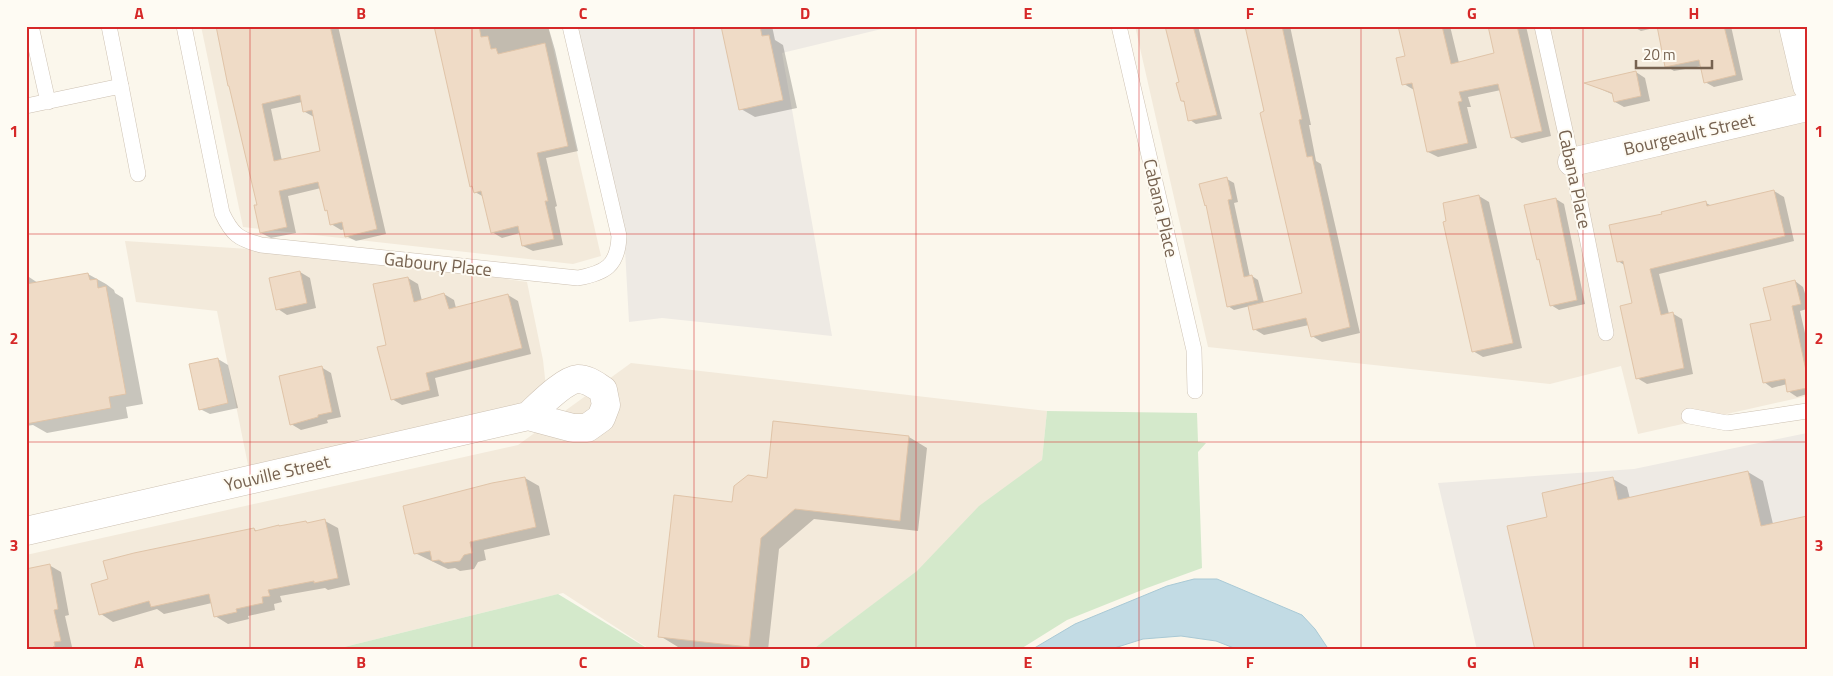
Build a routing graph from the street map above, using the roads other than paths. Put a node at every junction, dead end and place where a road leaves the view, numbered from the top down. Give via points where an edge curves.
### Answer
1 (31, 26) edge
2 (109, 26) edge
3 (184, 26) edge
4 (570, 26) edge
5 (1119, 26) edge
6 (1542, 26) edge
7 (1793, 26) edge
8 (120, 86) junction
9 (1807, 86) edge
10 (48, 102) junction
11 (26, 106) edge
12 (1807, 107) edge
13 (1572, 162) junction
14 (138, 174) dead end
15 (1606, 333) dead end
16 (1195, 391) dead end
17 (1807, 411) edge
18 (528, 416) dead end
19 (1689, 416) dead end
20 (26, 531) edge

1 - 10 lane
2 - 8 lane
3 - 4 lane, Gaboury Place via 222,213 230,230 244,240 271,246 578,278 611,266 618,250 619,236
5 - 16 lane, Cabana Place via 1194,350
6 - 13 lane, Cabana Place
7 - 9 street
8 - 10 lane
8 - 14 lane
10 - 11 lane
12 - 13 street, Bourgeault Street
13 - 15 lane, Cabana Place
17 - 19 lane via 1727,423
18 - 20 street, Youville Street

